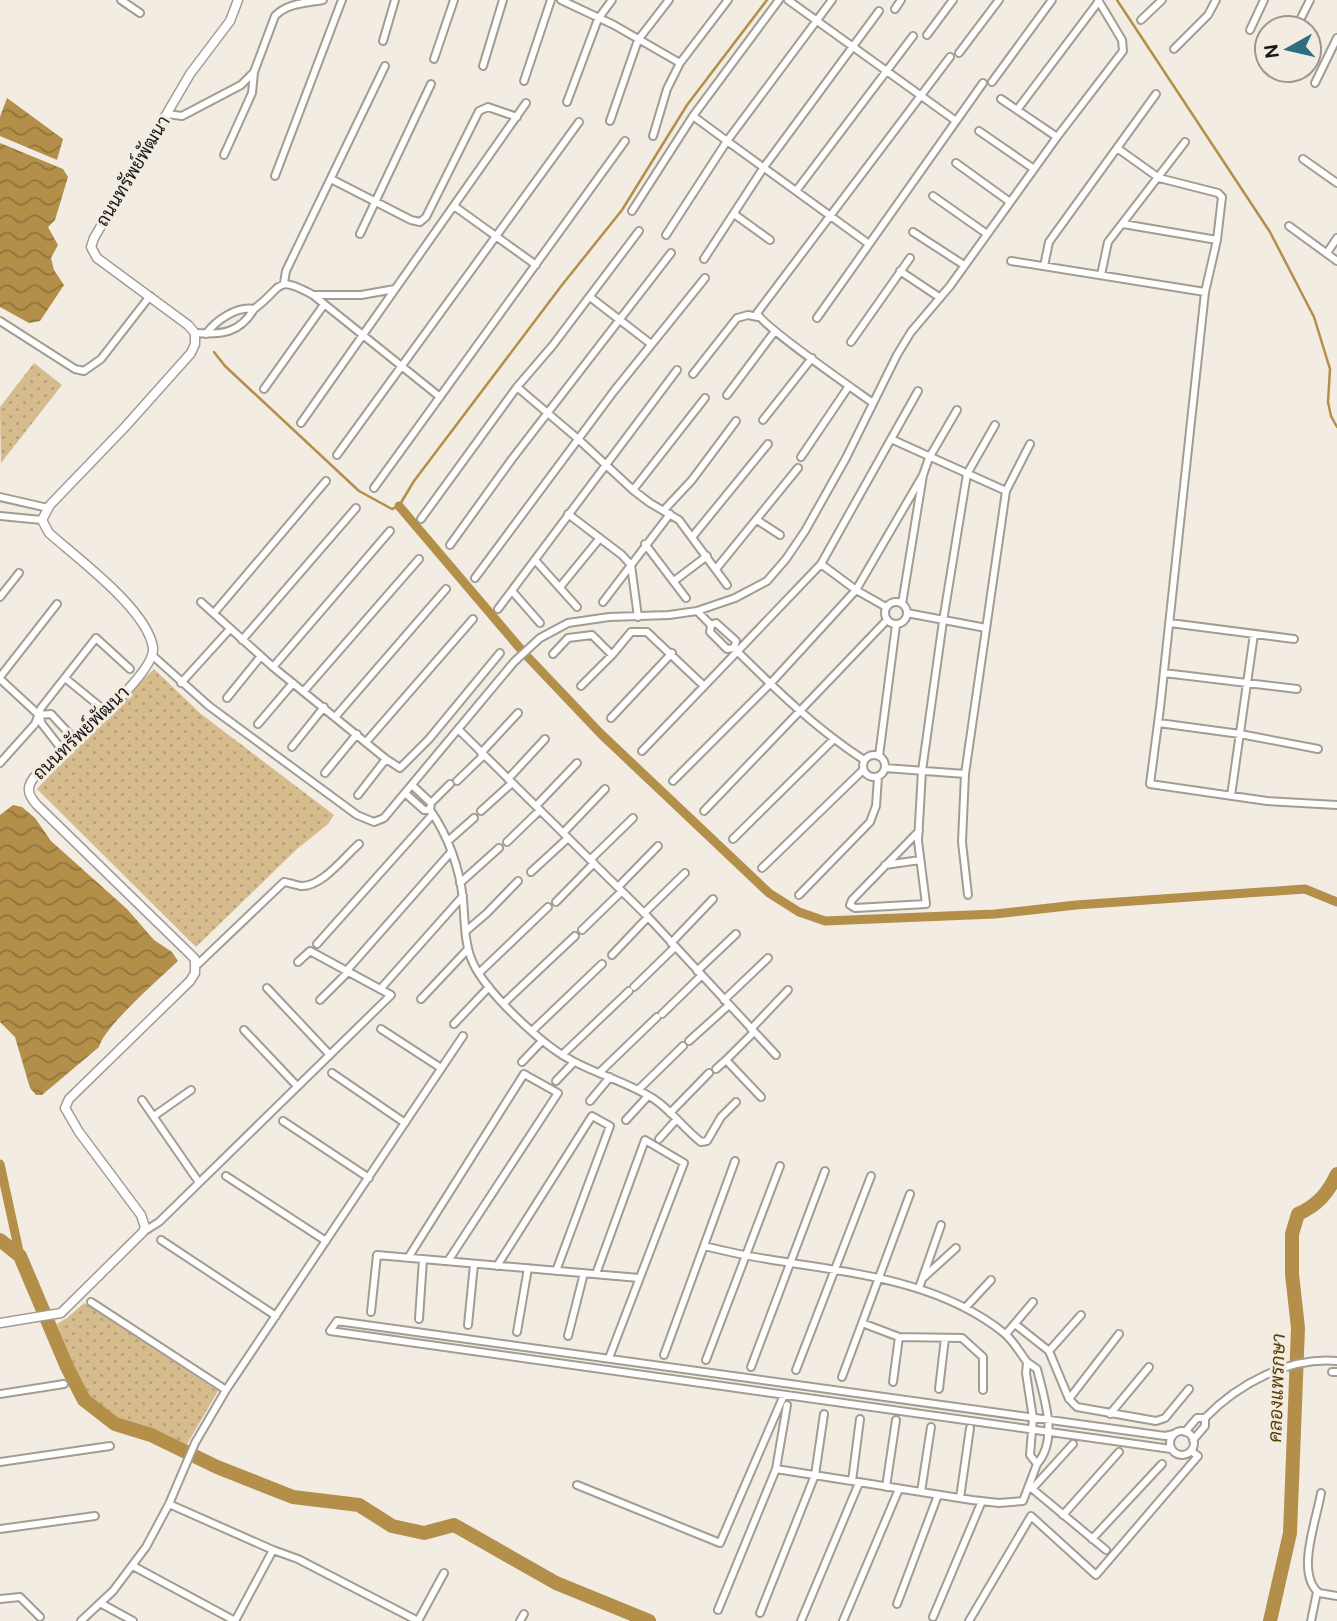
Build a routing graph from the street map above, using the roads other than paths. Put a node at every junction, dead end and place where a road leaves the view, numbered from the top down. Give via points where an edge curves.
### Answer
1 (121, 0) edge
2 (238, 0) edge
3 (323, 0) edge
4 (342, 0) edge
5 (395, 0) edge
6 (454, 0) edge
7 (503, 0) edge
8 (551, 0) edge
9 (562, 0) edge
10 (612, 0) edge
11 (669, 0) edge
12 (728, 0) edge
13 (779, 0) edge
14 (788, 0) edge
15 (832, 0) edge
16 (901, 0) edge
17 (953, 0) edge
18 (999, 0) edge
19 (1052, 0) edge
20 (1162, 0) edge
21 (1216, 0) edge
22 (1264, 0) edge
23 (278, 1) edge
24 (1098, 1) edge
25 (895, 9) dead end
26 (280, 10) junction
27 (879, 11) dead end
28 (140, 13) dead end
29 (598, 19) junction
30 (1141, 20) dead end
31 (817, 21) junction
32 (1250, 30) dead end
33 (928, 35) dead end
34 (913, 36) dead end
35 (1337, 38) edge
36 (638, 40) junction
37 (383, 41) dead end
38 (852, 46) junction
39 (1174, 49) dead end
40 (959, 53) dead end
41 (950, 57) dead end
42 (434, 59) dead end
43 (680, 63) junction
44 (386, 66) dead end
45 (484, 66) dead end
46 (1323, 67) edge
47 (887, 71) junction
48 (254, 72) junction
49 (524, 81) dead end
50 (992, 82) dead end
51 (983, 83) dead end
52 (431, 84) dead end
53 (1156, 94) dead end
54 (920, 96) junction
55 (1001, 99) dead end
56 (567, 102) dead end
57 (526, 103) dead end
58 (1017, 110) junction
59 (167, 114) junction
60 (692, 116) junction
61 (517, 117) junction
62 (610, 121) dead end
63 (956, 121) junction
64 (579, 122) dead end
65 (979, 131) dead end
66 (653, 136) dead end
67 (1057, 137) junction
68 (625, 141) dead end
69 (727, 141) junction
70 (1185, 142) dead end
71 (1117, 148) junction
72 (224, 155) dead end
73 (1303, 159) dead end
74 (956, 163) dead end
75 (764, 167) junction
76 (1034, 169) junction
77 (275, 176) dead end
78 (1159, 178) junction
79 (331, 179) junction
80 (1337, 183) edge
81 (796, 191) junction
82 (933, 196) dead end
83 (375, 202) junction
84 (1010, 202) junction
85 (454, 206) junction
86 (632, 211) dead end
87 (734, 214) junction
88 (830, 216) junction
89 (1123, 224) junction
90 (1289, 226) dead end
91 (639, 231) dead end
92 (914, 232) dead end
93 (360, 233) dead end
94 (987, 234) junction
95 (666, 235) dead end
96 (496, 237) junction
97 (1337, 238) edge
98 (770, 240) dead end
99 (1217, 240) junction
100 (869, 244) junction
101 (671, 253) dead end
102 (1326, 253) junction
103 (704, 258) dead end
104 (911, 258) dead end
105 (1012, 261) dead end
106 (1337, 261) edge
107 (536, 265) junction
108 (964, 265) junction
109 (1044, 266) junction
110 (900, 271) junction
111 (1101, 275) junction
112 (705, 278) dead end
113 (284, 283) junction
114 (396, 289) junction
115 (1205, 292) junction
116 (313, 295) junction
117 (150, 296) junction
118 (590, 297) junction
119 (939, 297) junction
120 (323, 306) junction
121 (254, 309) junction
122 (758, 317) junction
123 (817, 318) dead end
124 (619, 320) junction
125 (0, 321) edge
126 (775, 331) junction
127 (195, 333) junction
128 (206, 334) junction
129 (362, 336) junction
130 (851, 342) dead end
131 (651, 344) junction
132 (812, 358) junction
133 (401, 367) junction
134 (677, 370) dead end
135 (693, 374) dead end
136 (849, 386) junction
137 (517, 387) junction
138 (264, 389) dead end
139 (918, 391) dead end
140 (727, 395) dead end
141 (440, 397) junction
142 (705, 398) dead end
143 (873, 403) junction
144 (957, 410) dead end
145 (548, 413) junction
146 (763, 420) dead end
147 (736, 421) dead end
148 (301, 423) dead end
149 (995, 425) dead end
150 (577, 438) junction
151 (891, 439) junction
152 (768, 444) dead end
153 (1030, 444) dead end
154 (337, 456) dead end
155 (801, 457) dead end
156 (929, 458) junction
157 (606, 463) junction
158 (798, 468) dead end
159 (967, 474) junction
160 (923, 475) junction
161 (326, 481) dead end
162 (374, 488) dead end
163 (633, 490) junction
164 (1006, 491) junction
165 (0, 497) edge
166 (48, 508) junction
167 (356, 508) dead end
168 (901, 510) junction
169 (667, 512) junction
170 (568, 514) junction
171 (0, 516) edge
172 (917, 518) junction
173 (421, 519) dead end
174 (42, 520) junction
175 (757, 520) junction
176 (390, 531) dead end
177 (780, 535) dead end
178 (693, 537) junction
179 (600, 538) junction
180 (646, 544) junction
181 (450, 545) dead end
182 (707, 556) junction
183 (419, 559) dead end
184 (535, 560) junction
185 (821, 564) junction
186 (631, 565) junction
187 (716, 569) junction
188 (19, 573) dead end
189 (475, 578) dead end
190 (674, 582) junction
191 (727, 585) dead end
192 (559, 587) junction
193 (446, 589) dead end
194 (856, 590) junction
195 (512, 591) junction
196 (0, 597) edge
197 (686, 598) dead end
198 (201, 602) dead end
199 (603, 602) dead end
200 (57, 604) dead end
201 (902, 604) junction
202 (577, 607) dead end
203 (886, 607) junction
204 (498, 609) dead end
205 (696, 611) junction
206 (214, 613) junction
207 (907, 613) junction
208 (638, 617) junction
209 (473, 619) dead end
210 (887, 620) junction
211 (943, 621) junction
212 (540, 623) dead end
213 (1170, 623) junction
214 (711, 625) junction
215 (896, 625) junction
216 (986, 628) junction
217 (230, 629) junction
218 (1254, 634) junction
219 (1294, 639) dead end
220 (242, 640) junction
221 (735, 649) junction
222 (500, 653) dead end
223 (672, 653) junction
224 (553, 654) dead end
225 (612, 655) junction
226 (153, 656) junction
227 (261, 656) junction
228 (272, 667) junction
229 (130, 669) dead end
230 (1164, 673) junction
231 (65, 678) junction
232 (1, 680) edge
233 (181, 682) junction
234 (293, 682) junction
235 (1247, 682) junction
236 (770, 684) junction
237 (580, 686) dead end
238 (704, 686) junction
239 (1297, 689) dead end
240 (304, 691) junction
241 (227, 698) dead end
242 (98, 705) dead end
243 (324, 707) junction
244 (799, 711) junction
245 (518, 713) dead end
246 (39, 715) junction
247 (335, 716) junction
248 (611, 718) dead end
249 (1158, 723) junction
250 (258, 724) dead end
251 (458, 729) junction
252 (357, 734) junction
253 (1240, 734) junction
254 (545, 739) dead end
255 (75, 740) junction
256 (833, 740) junction
257 (366, 742) junction
258 (292, 747) dead end
259 (1318, 749) dead end
260 (63, 751) junction
261 (642, 751) dead end
262 (482, 754) junction
263 (880, 756) junction
264 (386, 760) junction
265 (864, 760) junction
266 (0, 763) edge
267 (577, 763) dead end
268 (885, 768) junction
269 (863, 770) junction
270 (922, 771) junction
271 (325, 773) dead end
272 (965, 774) junction
273 (878, 777) junction
274 (510, 781) junction
275 (673, 781) dead end
276 (412, 785) junction
277 (605, 789) dead end
278 (405, 793) junction
279 (358, 795) dead end
280 (1231, 796) junction
281 (1337, 805) edge
282 (538, 808) junction
283 (431, 809) junction
284 (704, 810) dead end
285 (481, 811) dead end
286 (474, 818) dead end
287 (633, 818) dead end
288 (919, 831) junction
289 (565, 835) junction
290 (733, 839) dead end
291 (448, 841) junction
292 (507, 842) dead end
293 (359, 844) dead end
294 (658, 846) dead end
295 (499, 848) dead end
296 (451, 852) junction
297 (920, 860) junction
298 (592, 861) junction
299 (885, 865) junction
300 (762, 868) dead end
301 (531, 872) dead end
302 (685, 873) dead end
303 (517, 881) dead end
304 (460, 883) junction
305 (620, 889) junction
306 (799, 895) dead end
307 (968, 895) dead end
308 (463, 896) junction
309 (713, 899) dead end
310 (556, 902) dead end
311 (548, 907) dead end
312 (646, 915) junction
313 (582, 930) dead end
314 (466, 931) junction
315 (736, 934) dead end
316 (575, 936) dead end
317 (317, 944) dead end
318 (673, 945) junction
319 (468, 949) junction
320 (612, 955) dead end
321 (768, 958) dead end
322 (298, 962) dead end
323 (602, 964) dead end
324 (197, 966) junction
325 (348, 970) junction
326 (479, 973) junction
327 (700, 973) junction
328 (383, 986) dead end
329 (489, 987) junction
330 (267, 988) dead end
331 (788, 990) dead end
332 (421, 999) dead end
333 (320, 1000) dead end
334 (727, 1002) junction
335 (504, 1003) junction
336 (454, 1024) dead end
337 (381, 1029) dead end
338 (244, 1030) dead end
339 (752, 1030) junction
340 (532, 1031) junction
341 (463, 1036) dead end
342 (542, 1041) junction
343 (330, 1055) junction
344 (562, 1055) junction
345 (776, 1055) dead end
346 (726, 1060) junction
347 (522, 1062) dead end
348 (574, 1062) junction
349 (441, 1068) junction
350 (332, 1073) dead end
351 (599, 1073) junction
352 (610, 1077) junction
353 (556, 1081) dead end
354 (297, 1086) junction
355 (191, 1090) dead end
356 (638, 1090) junction
357 (648, 1096) junction
358 (761, 1097) dead end
359 (142, 1100) dead end
360 (590, 1101) dead end
361 (736, 1102) dead end
362 (670, 1113) junction
363 (154, 1116) junction
364 (626, 1120) dead end
365 (676, 1120) junction
366 (284, 1121) dead end
367 (405, 1122) junction
368 (659, 1139) dead end
369 (735, 1161) dead end
370 (780, 1166) dead end
371 (825, 1171) dead end
372 (226, 1176) dead end
373 (871, 1176) dead end
374 (369, 1178) junction
375 (198, 1181) junction
376 (909, 1194) dead end
377 (941, 1225) dead end
378 (143, 1232) junction
379 (161, 1240) dead end
380 (326, 1241) junction
381 (704, 1246) junction
382 (956, 1248) dead end
383 (746, 1255) junction
384 (408, 1258) junction
385 (423, 1259) junction
386 (448, 1261) junction
387 (791, 1262) junction
388 (474, 1264) junction
389 (497, 1266) junction
390 (528, 1268) junction
391 (835, 1268) junction
392 (556, 1271) junction
393 (584, 1273) junction
394 (596, 1274) junction
395 (639, 1278) junction
396 (878, 1279) junction
397 (922, 1280) junction
398 (991, 1280) dead end
399 (919, 1288) junction
400 (91, 1302) dead end
401 (1033, 1302) dead end
402 (965, 1308) junction
403 (371, 1312) dead end
404 (1081, 1315) dead end
405 (276, 1316) junction
406 (419, 1319) dead end
407 (0, 1323) edge
408 (862, 1323) junction
409 (1015, 1324) junction
410 (468, 1325) dead end
411 (517, 1332) dead end
412 (1006, 1334) junction
413 (1119, 1334) dead end
414 (568, 1336) dead end
415 (899, 1337) junction
416 (945, 1338) junction
417 (1049, 1351) junction
418 (664, 1355) dead end
419 (608, 1358) junction
420 (706, 1360) dead end
421 (1337, 1361) edge
422 (1027, 1362) junction
423 (751, 1367) dead end
424 (1149, 1367) dead end
425 (796, 1370) dead end
426 (842, 1377) dead end
427 (893, 1382) dead end
428 (64, 1384) dead end
429 (939, 1389) dead end
430 (1189, 1389) dead end
431 (226, 1390) junction
432 (983, 1390) dead end
433 (0, 1394) edge
434 (784, 1395) junction
435 (872, 1395) junction
436 (1069, 1399) junction
437 (787, 1405) dead end
438 (871, 1406) junction
439 (824, 1414) dead end
440 (1110, 1414) junction
441 (1033, 1418) junction
442 (1205, 1418) junction
443 (860, 1419) dead end
444 (896, 1420) dead end
445 (1048, 1420) junction
446 (932, 1427) dead end
447 (970, 1428) dead end
448 (1032, 1428) junction
449 (1049, 1430) junction
450 (1185, 1432) junction
451 (1174, 1434) junction
452 (1193, 1440) junction
453 (1073, 1444) dead end
454 (110, 1446) dead end
455 (1171, 1449) junction
456 (1191, 1451) junction
457 (1118, 1452) dead end
458 (0, 1462) edge
459 (1037, 1464) junction
460 (1162, 1464) dead end
461 (776, 1469) junction
462 (814, 1475) junction
463 (855, 1482) junction
464 (577, 1485) dead end
465 (886, 1487) junction
466 (1031, 1488) junction
467 (899, 1489) junction
468 (921, 1492) junction
469 (1321, 1493) dead end
470 (937, 1495) junction
471 (960, 1499) junction
472 (982, 1501) junction
473 (169, 1504) junction
474 (1063, 1515) junction
475 (95, 1516) dead end
476 (0, 1529) edge
477 (1092, 1539) junction
478 (273, 1550) junction
479 (1106, 1550) dead end
480 (133, 1566) junction
481 (444, 1573) dead end
482 (1317, 1592) junction
483 (1337, 1596) edge
484 (0, 1600) edge
485 (100, 1603) junction
486 (897, 1604) dead end
487 (718, 1610) dead end
488 (760, 1613) dead end
489 (524, 1614) dead end
490 (40, 1617) dead end
491 (933, 1617) dead end
492 (81, 1621) edge
493 (133, 1621) edge
494 (235, 1621) edge
495 (418, 1621) edge
496 (520, 1621) edge
497 (801, 1621) edge
498 (843, 1621) edge
499 (969, 1621) edge
500 (1311, 1621) edge

1 - 28 street
2 - 59 street, ถนนทรัพย์พัฒนา via 230,21
3 - 26 street
4 - 77 street
5 - 37 street
6 - 42 street
7 - 45 street
8 - 49 street
9 - 29 street
10 - 29 street
11 - 36 street
12 - 43 street
13 - 60 street
14 - 31 street
15 - 31 street
16 - 25 street
17 - 33 street
18 - 40 street
19 - 50 street
20 - 30 street
21 - 39 street via 1208,15
22 - 32 street
23 - 26 street
24 - 58 street
24 - 67 street via 1122,40 1123,51
26 - 48 street
27 - 38 street
29 - 36 street
29 - 56 street
31 - 38 street
31 - 69 street
34 - 47 street
35 - 46 street
36 - 43 street
36 - 62 street
38 - 47 street
38 - 75 street
41 - 54 street
43 - 66 street
44 - 79 street
47 - 54 street
47 - 81 street
48 - 59 street via 241,85 182,116
48 - 72 street via 252,93
51 - 63 street
52 - 83 street
53 - 71 street
54 - 63 street
54 - 88 street
55 - 58 street
57 - 61 street
58 - 67 street
59 - 117 street, ถนนทรัพย์พัฒนา via 91,247 97,258
60 - 69 street
60 - 86 street
61 - 83 street via 488,107 480,110 423,220 415,222
61 - 85 street
63 - 100 street
64 - 96 street
65 - 76 street
67 - 76 street
68 - 107 street
69 - 75 street
69 - 95 street
70 - 78 street
71 - 78 street
71 - 109 street via 1049,242
73 - 80 street
74 - 84 street
75 - 81 street
75 - 87 street
76 - 84 street
78 - 89 street
78 - 99 street via 1218,193 1223,203
79 - 83 street
79 - 113 street
81 - 88 street
82 - 94 street
83 - 93 street
84 - 94 street
85 - 96 street
85 - 114 street
87 - 98 street
87 - 103 street
88 - 100 street
88 - 122 street
89 - 99 street
89 - 111 street via 1105,248
90 - 102 street
91 - 118 street
92 - 108 street
94 - 108 street
96 - 107 street
96 - 133 street
97 - 102 street
99 - 115 street
100 - 123 street
101 - 124 street
102 - 106 street
104 - 110 street
105 - 109 street
107 - 141 street
108 - 119 street
109 - 111 street
110 - 119 street
110 - 130 street
111 - 115 street
112 - 131 street
113 - 116 street
113 - 121 street
114 - 116 street
114 - 129 street
115 - 213 street
116 - 120 street
117 - 125 street via 101,359 84,371
117 - 127 street, ถนนทรัพย์พัฒนา
118 - 124 street
118 - 137 street
119 - 143 street via 911,332
120 - 129 street
120 - 138 street
121 - 128 street via 246,308 214,323
121 - 128 street via 246,322 219,335
122 - 126 street
122 - 135 street via 737,318
124 - 131 street
124 - 145 street
126 - 132 street
126 - 140 street
127 - 128 street
127 - 166 street via 195,344 185,361
129 - 133 street
129 - 148 street
131 - 150 street
132 - 136 street
132 - 146 street
133 - 141 street
133 - 154 street
134 - 157 street
136 - 143 street
136 - 155 street
137 - 145 street
137 - 173 street
139 - 151 street
141 - 162 street
142 - 163 street
143 - 205 street via 786,559 751,591
144 - 156 street
145 - 150 street
145 - 181 street
147 - 169 street
149 - 159 street
150 - 157 street
150 - 189 street
151 - 156 street
151 - 185 street
152 - 178 street
153 - 164 street
156 - 159 street
156 - 160 street
157 - 163 street
157 - 170 street
158 - 175 street
159 - 164 street
159 - 211 street
160 - 168 street
160 - 172 street
161 - 206 street
163 - 169 street
164 - 216 street
165 - 166 street
166 - 174 street
167 - 220 street
168 - 172 street
168 - 194 street
169 - 178 street
169 - 180 street
170 - 179 street
170 - 184 street
171 - 174 street
172 - 201 street
174 - 226 street via 49,533 129,605 149,637
175 - 177 street
175 - 187 street
176 - 228 street
178 - 182 street
179 - 186 street
179 - 192 street
180 - 186 street
180 - 190 street
182 - 187 street
182 - 190 street
183 - 240 street
184 - 192 street
184 - 195 street
185 - 194 street
185 - 221 street
186 - 199 street
186 - 208 street
187 - 191 street
188 - 196 street
190 - 197 street
192 - 202 street
193 - 247 street
194 - 203 street
194 - 236 street
195 - 204 street
195 - 212 street
198 - 206 street
200 - 232 street
201 - 203 street
201 - 207 street
203 - 210 street
205 - 208 street
205 - 214 street
206 - 217 street
207 - 211 street
207 - 215 street
208 - 251 street via 609,617 556,628 514,662
209 - 257 street
210 - 215 street
210 - 244 street
211 - 216 street
211 - 270 street
213 - 218 street
213 - 230 street
214 - 221 street via 709,632 727,649
214 - 221 street via 716,622 736,641
215 - 263 street
216 - 272 street
217 - 220 street
217 - 233 street
218 - 219 street
218 - 235 street
220 - 227 street
221 - 236 street
221 - 238 street
222 - 264 street via 404,766
223 - 225 street via 647,632 631,632
223 - 238 street
223 - 248 street
224 - 225 street via 568,638 592,635
225 - 237 street
226 - 233 street
226 - 255 street, ถนนทรัพย์พัฒนา via 116,701
227 - 228 street
227 - 241 street
228 - 234 street
229 - 231 street via 96,638
230 - 235 street
230 - 249 street
231 - 242 street
231 - 246 street
232 - 246 street
233 - 278 street via 366,821 379,821
234 - 240 street
234 - 250 street
235 - 239 street
235 - 253 street
236 - 244 street
236 - 275 street
238 - 261 street
240 - 243 street
243 - 247 street
243 - 258 street
244 - 256 street
244 - 284 street
245 - 262 street
246 - 255 street via 51,714
246 - 260 street
246 - 266 street
247 - 252 street
249 - 253 street
249 - 280 street via 1150,783
251 - 262 street
251 - 276 street
252 - 257 street
252 - 271 street
253 - 259 street
253 - 280 street
254 - 274 street
255 - 260 street, ถนนทรัพย์พัฒนา
256 - 265 street
256 - 290 street
257 - 264 street
260 - 324 street, ถนนทรัพย์พัฒนา via 31,780 29,795
262 - 274 street
262 - 283 street
263 - 265 street via 869,755
263 - 268 street
264 - 279 street
265 - 269 street
267 - 282 street
268 - 270 street
268 - 273 street
269 - 273 street
269 - 300 street
270 - 272 street
270 - 288 street
272 - 307 street via 962,842
273 - 306 street via 870,822
274 - 282 street
274 - 285 street
276 - 278 street
276 - 283 street
277 - 289 street
278 - 283 street via 424,810
280 - 281 street
282 - 289 street
282 - 292 street
283 - 291 street
283 - 317 street
286 - 291 street
287 - 298 street
288 - 297 street
288 - 299 street
289 - 298 street
289 - 301 street
291 - 296 street
293 - 324 street via 313,883 284,882
294 - 305 street
295 - 304 street
296 - 304 street
296 - 325 street
297 - 299 street
297 - 299 street via 926,904 850,905
298 - 305 street
298 - 310 street
302 - 312 street
303 - 314 street
304 - 308 street
305 - 312 street
305 - 313 street
308 - 314 street
308 - 328 street
309 - 318 street
311 - 326 street
312 - 318 street
312 - 320 street
314 - 319 street
315 - 327 street
316 - 335 street
318 - 327 street
318 - 344 street
319 - 326 street
319 - 332 street
321 - 334 street
322 - 325 street via 310,951
323 - 340 street
324 - 378 street via 190,981 65,1108 141,1215
325 - 333 street
325 - 343 street via 391,995
326 - 329 street
327 - 334 street
327 - 351 street
329 - 335 street
329 - 336 street
330 - 343 street
331 - 339 street
334 - 339 street
334 - 356 street
335 - 340 street
337 - 349 street
338 - 354 street
339 - 345 street
339 - 346 street
340 - 342 street
341 - 349 street
342 - 344 street
342 - 347 street
343 - 354 street
344 - 348 street
346 - 358 street
346 - 362 street
348 - 351 street
348 - 353 street
349 - 367 street
350 - 367 street
351 - 352 street
352 - 356 street
352 - 360 street
354 - 375 street
355 - 363 street
356 - 357 street
357 - 362 street
357 - 364 street
359 - 363 street
361 - 365 street via 721,1116 705,1143
362 - 365 street
363 - 375 street
365 - 368 street
366 - 374 street
367 - 374 street
369 - 381 street
370 - 383 street
371 - 387 street
372 - 380 street
373 - 391 street
374 - 380 street
375 - 378 street
376 - 396 street
377 - 397 street
378 - 407 street via 64,1312
379 - 405 street
380 - 405 street
381 - 383 street
381 - 418 street
382 - 397 street
383 - 387 street
383 - 420 street
384 - 385 street
384 - 386 street via 524,1074 558,1093
384 - 403 street via 377,1255
385 - 386 street
385 - 406 street
386 - 388 street
387 - 391 street
387 - 423 street
388 - 389 street
388 - 410 street
389 - 390 street
389 - 392 street via 592,1116 610,1125
390 - 392 street
390 - 411 street
391 - 396 street
391 - 425 street
392 - 393 street
393 - 394 street
393 - 414 street
394 - 395 street
394 - 395 street via 645,1140 684,1163
395 - 419 street
396 - 399 street
396 - 408 street
397 - 399 street
398 - 402 street
399 - 402 street
400 - 431 street
401 - 409 street
402 - 412 street
404 - 417 street
405 - 431 street
408 - 415 street
408 - 426 street
409 - 412 street
409 - 417 street
412 - 422 street
413 - 436 street
415 - 416 street
415 - 427 street
416 - 429 street
416 - 432 street via 962,1338 983,1357
417 - 436 street
419 - 434 street via 337,1321 330,1331
419 - 435 street
421 - 442 street via 1279,1368 1221,1401
422 - 441 street
422 - 445 street via 1037,1369
424 - 440 street
428 - 433 street
430 - 440 street via 1165,1418
431 - 473 street via 195,1443
434 - 438 street
434 - 464 street via 720,1543
435 - 438 street
435 - 441 street
436 - 440 street via 1077,1407
437 - 461 street
438 - 448 street
439 - 462 street
441 - 445 street
441 - 448 street
442 - 450 street via 1197,1418
442 - 452 street via 1205,1426
443 - 463 street
444 - 465 street
445 - 449 street
445 - 451 street
446 - 468 street
447 - 471 street
448 - 449 street
448 - 459 street via 1030,1455
449 - 455 street
449 - 459 street via 1045,1455
450 - 451 street
450 - 452 street
451 - 455 street
452 - 456 street
453 - 466 street
454 - 458 street
455 - 456 street via 1181,1455
456 - 499 street via 1198,1457 1096,1574 1031,1516
457 - 474 street
459 - 466 street
460 - 477 street
461 - 462 street
461 - 487 street
462 - 463 street
462 - 488 street
463 - 465 street
463 - 497 street
465 - 467 street
466 - 472 street via 1023,1501
466 - 474 street
467 - 468 street
467 - 498 street
468 - 470 street
469 - 482 street via 1309,1547 1310,1583
470 - 471 street
470 - 486 street
471 - 472 street
472 - 491 street
473 - 478 street
473 - 480 street
474 - 477 street
475 - 476 street
477 - 479 street
478 - 494 street
478 - 495 street
480 - 485 street
480 - 494 street
481 - 495 street
482 - 483 street
482 - 500 street
484 - 490 street via 20,1597
485 - 492 street
485 - 493 street
489 - 496 street

